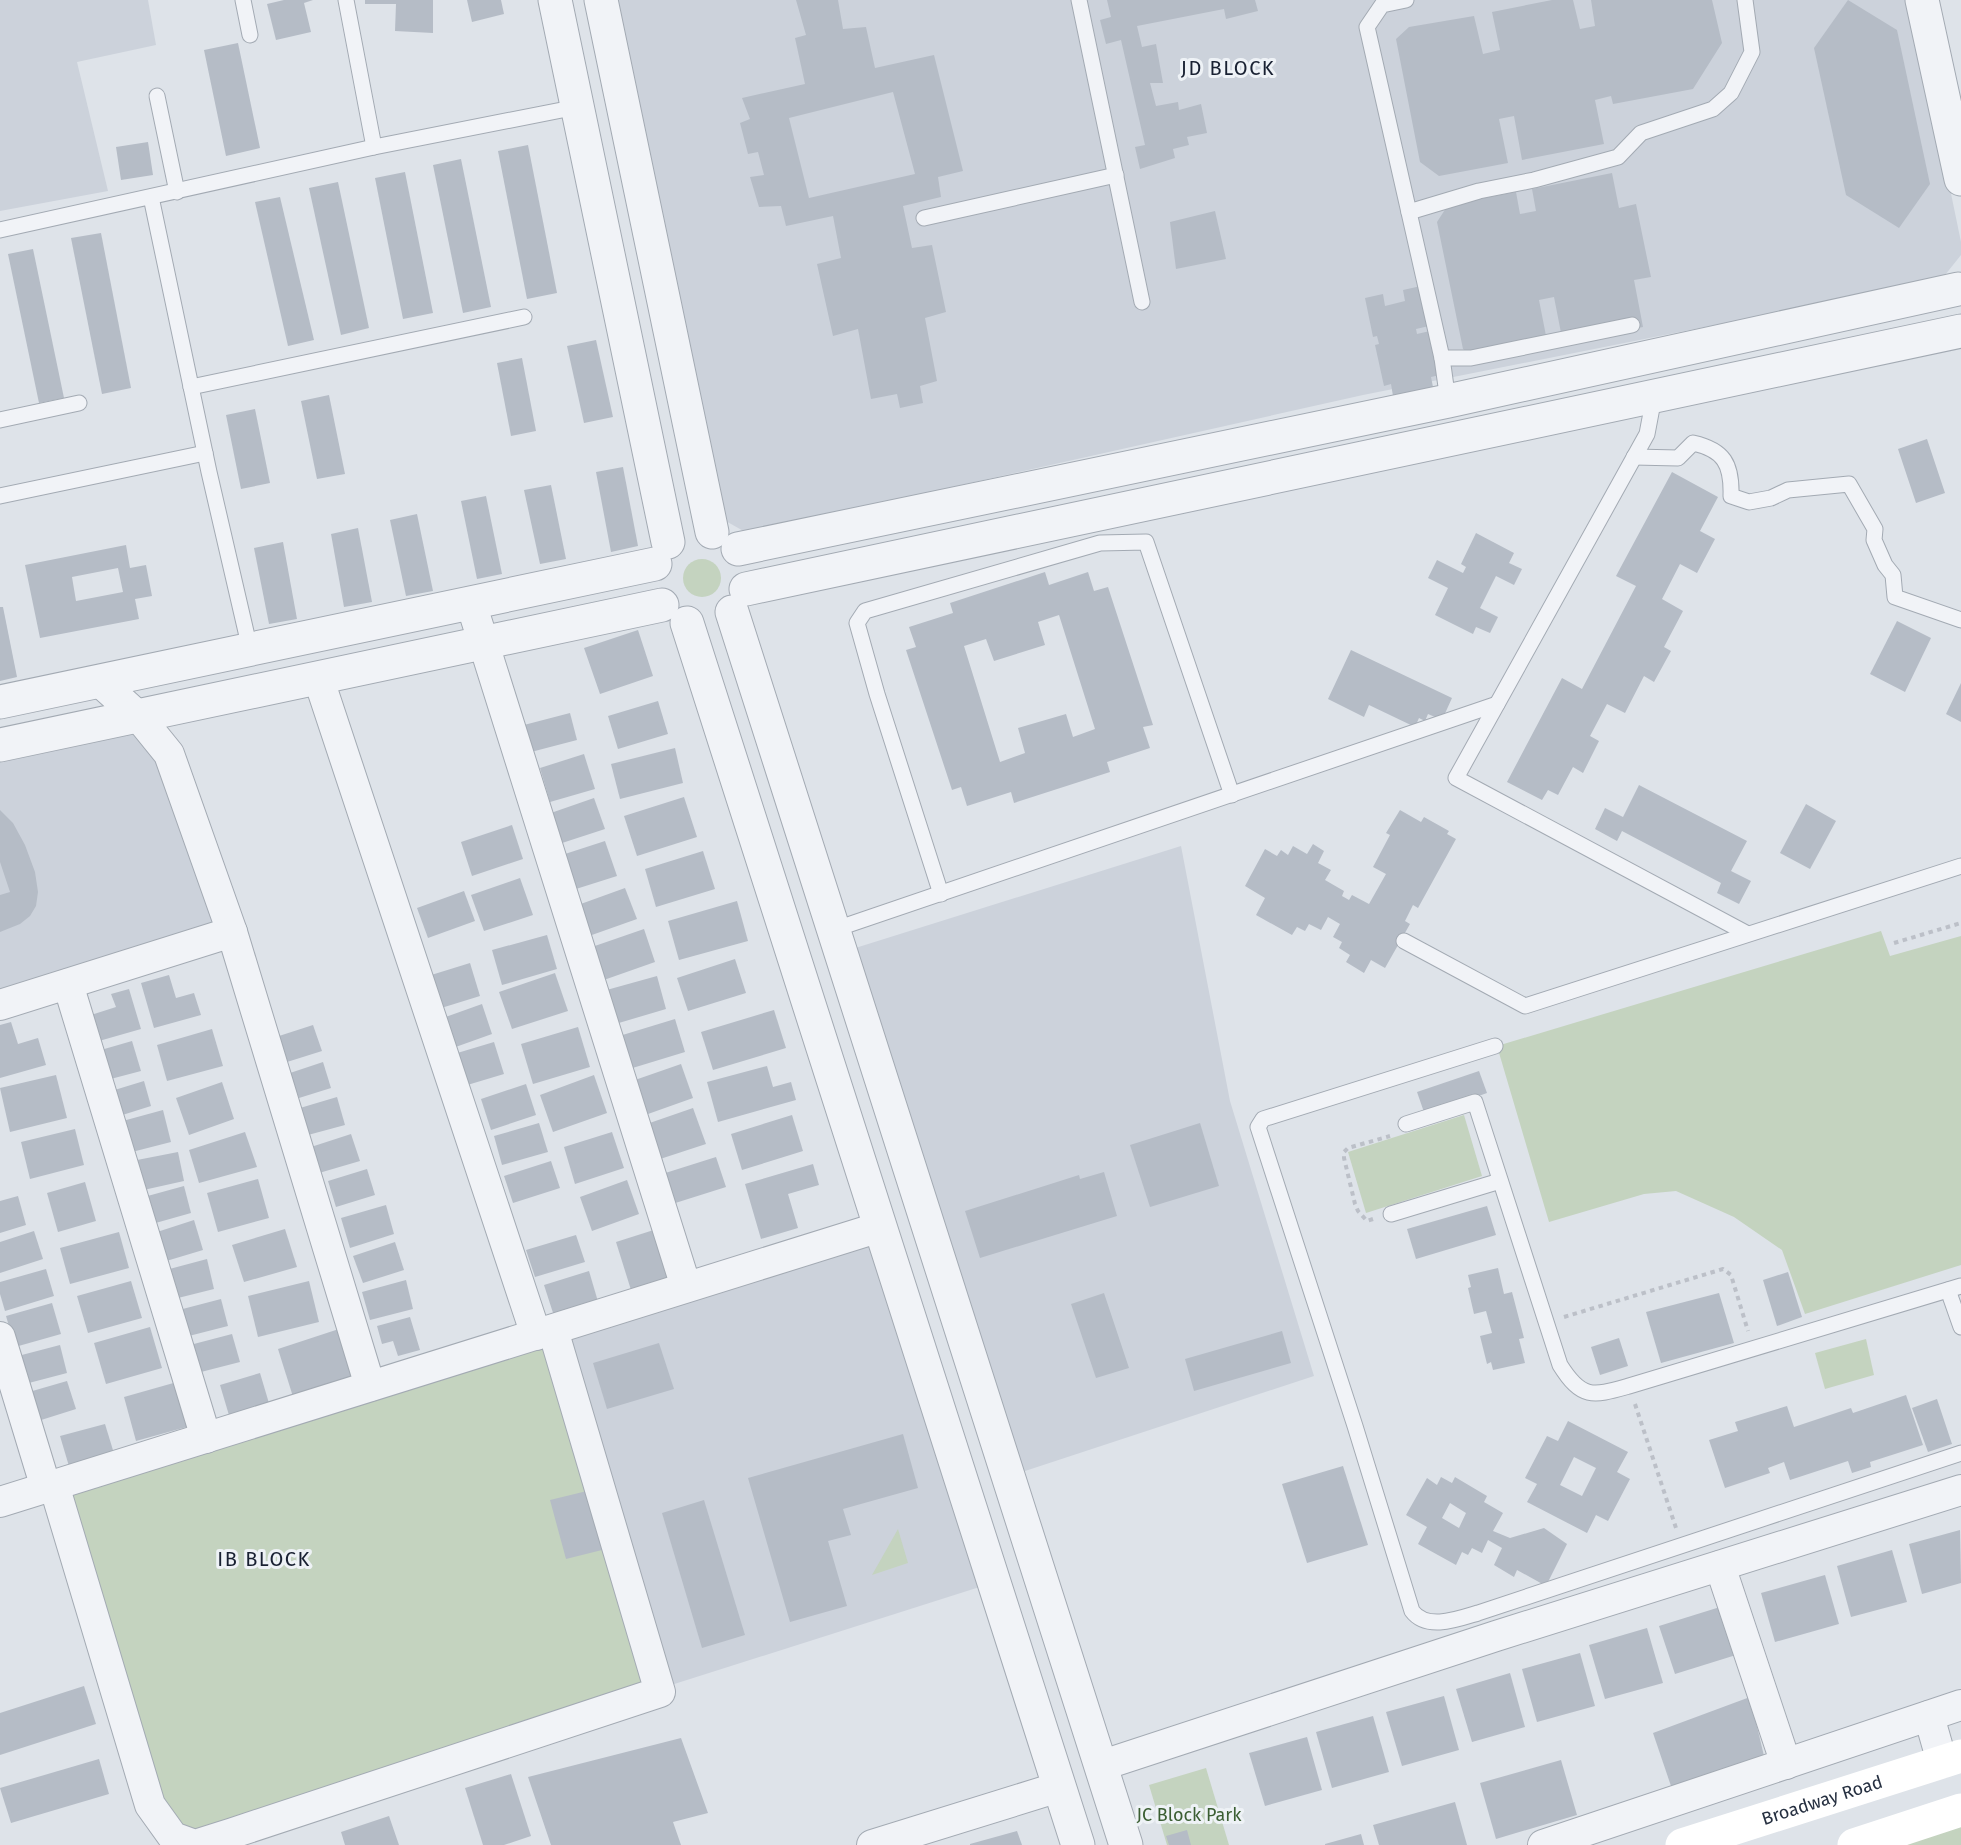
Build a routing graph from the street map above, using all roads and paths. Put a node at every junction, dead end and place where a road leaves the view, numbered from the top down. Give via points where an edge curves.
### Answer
1 (243, 0) edge
2 (346, 0) edge
3 (555, 0) edge
4 (601, 0) edge
5 (1079, 0) edge
6 (1406, 0) edge
7 (1745, 0) edge
8 (1922, 0) edge
9 (250, 35) dead end
10 (157, 96) dead end
11 (577, 107) junction
12 (374, 147) junction
13 (1116, 175) junction
14 (1961, 178) edge
15 (177, 192) junction
16 (151, 197) junction
17 (1409, 212) junction
18 (924, 218) dead end
19 (0, 230) edge
20 (652, 246) junction
21 (608, 254) junction
22 (1960, 286) edge
23 (1142, 302) dead end
24 (524, 317) dead end
25 (1632, 325) dead end
26 (1961, 330) edge
27 (1442, 358) junction
28 (191, 387) junction
29 (1653, 397) junction
30 (1448, 401) junction
31 (80, 403) dead end
32 (0, 420) edge
33 (205, 453) junction
34 (1634, 457) junction
35 (0, 496) edge
36 (725, 541) junction
37 (661, 553) junction
38 (739, 601) junction
39 (471, 603) junction
40 (675, 614) junction
41 (1961, 620) edge
42 (483, 643) junction
43 (250, 649) junction
44 (318, 677) junction
45 (99, 681) junction
46 (0, 702) edge
47 (1497, 704) junction
48 (761, 705) junction
49 (139, 717) junction
50 (718, 721) junction
51 (0, 746) edge
52 (1232, 795) junction
53 (1961, 866) edge
54 (941, 894) junction
55 (1961, 923) edge
56 (833, 930) junction
57 (232, 932) junction
58 (1746, 933) junction
59 (1404, 941) dead end
60 (1894, 943) dead end
61 (68, 984) junction
62 (0, 1005) edge
63 (1495, 1046) dead end
64 (882, 1084) junction
65 (838, 1097) junction
66 (1406, 1124) joint
67 (1500, 1181) junction
68 (1391, 1214) joint
69 (880, 1227) junction
70 (686, 1287) junction
71 (1954, 1288) edge
72 (1546, 1322) junction
73 (1961, 1327) edge
74 (544, 1332) junction
75 (0, 1337) edge
76 (1754, 1348) junction
77 (370, 1386) junction
78 (1629, 1386) junction
79 (206, 1438) junction
80 (1961, 1453) edge
81 (50, 1487) junction
82 (1961, 1490) edge
83 (0, 1502) edge
84 (1682, 1544) junction
85 (1720, 1566) junction
86 (1067, 1662) junction
87 (1025, 1674) junction
88 (1961, 1705) edge
89 (1929, 1716) junction
90 (1951, 1759) edge
91 (1786, 1764) junction
92 (1100, 1766) junction
93 (1059, 1787) junction
94 (1959, 1817) edge
95 (872, 1845) edge
96 (1078, 1845) edge
97 (1126, 1845) edge
98 (1543, 1845) edge
99 (1682, 1845) edge
100 (1854, 1845) edge

1 - 9 lane
2 - 12 lane
3 - 11 street
4 - 20 street
5 - 13 lane
6 - 17 lane via 1382,5 1367,27
7 - 17 lane via 1752,52 1731,93 1713,109 1641,133 1618,157 1479,190
8 - 14 street
10 - 15 lane
11 - 12 lane
11 - 21 street
12 - 15 lane
13 - 18 lane
13 - 23 lane
15 - 16 lane
16 - 19 lane
16 - 28 lane
17 - 27 lane
20 - 21 street
20 - 36 street
21 - 37 street
22 - 26 street via 1954,310
22 - 30 street
24 - 28 lane
25 - 27 lane via 1471,358
26 - 29 street
27 - 30 lane
28 - 33 lane
29 - 34 lane via 1647,434
29 - 38 street
30 - 36 street
31 - 32 lane
33 - 35 lane
33 - 43 lane
34 - 41 lane via 1678,458 1693,443 1710,447 1727,466 1731,496 1749,502 1788,490 1849,484 1875,529 1874,540 1893,575 1895,597
34 - 47 lane
36 - 37 street via 700,530 683,533
36 - 38 street via 741,554 747,570
37 - 39 street
37 - 40 street via 652,581 657,597
38 - 40 street via 727,617 712,624 695,625
38 - 48 street
39 - 42 street
39 - 43 street
40 - 42 street
40 - 50 street
42 - 44 street
42 - 70 street
43 - 45 street
44 - 49 street
44 - 74 street
45 - 46 street
45 - 49 street
47 - 52 lane
47 - 58 lane via 1456,778
48 - 50 street
48 - 56 street
49 - 51 street
49 - 57 street via 169,754
50 - 65 street
52 - 54 lane
52 - 54 lane via 1146,542 1100,543 865,611 857,623
53 - 58 lane
54 - 56 lane
55 - 60 path
56 - 64 street
57 - 61 street
57 - 77 street
58 - 59 lane via 1526,1006
61 - 62 street
61 - 79 street
63 - 84 lane via 1263,1119 1258,1127 1412,1611 1433,1622 1455,1620
64 - 65 street
64 - 86 street
65 - 69 street
66 - 67 lane via 1475,1102
66 - 68 path via 1407,1131 1348,1148 1344,1156 1362,1217 1367,1221
67 - 68 lane
67 - 72 lane
69 - 70 street
69 - 87 street
70 - 74 street
71 - 73 lane
71 - 76 lane
72 - 76 path via 1723,1269 1731,1275
72 - 78 lane via 1560,1365 1571,1382 1587,1392 1598,1393
74 - 77 street
74 - 81 street via 660,1692 224,1836 195,1845 173,1837 150,1805
75 - 81 street
76 - 78 lane
77 - 79 street
78 - 84 path
79 - 81 street
80 - 84 lane
81 - 83 street
82 - 85 street
85 - 91 street
85 - 92 street
86 - 87 street
86 - 92 street
87 - 93 street
88 - 89 street
89 - 90 street
89 - 91 street
90 - 99 main road, Broadway Road
91 - 98 street
92 - 97 street
93 - 95 street
93 - 96 street
94 - 100 main road

